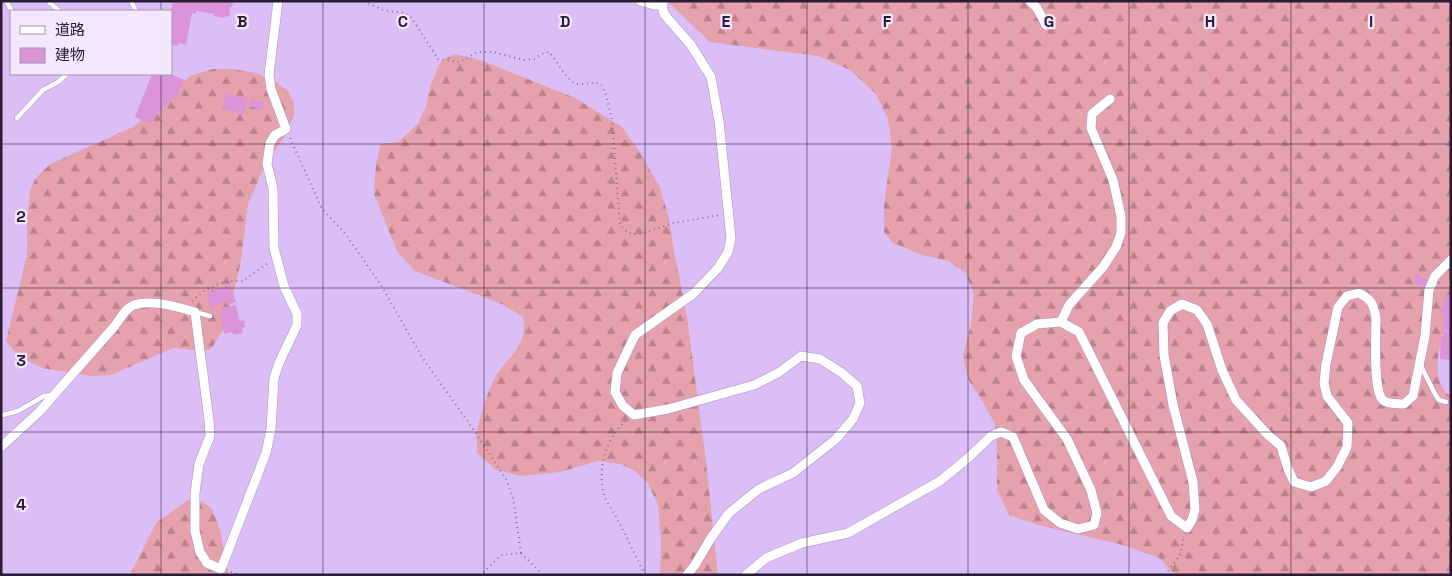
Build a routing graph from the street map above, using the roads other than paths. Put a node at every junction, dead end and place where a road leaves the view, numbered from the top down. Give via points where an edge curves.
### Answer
1 (48, 1) edge
2 (278, 1) edge
3 (640, 1) edge
4 (1030, 1) edge
5 (663, 3) edge
6 (58, 10) edge
7 (1046, 26) dead end
8 (66, 75) edge
9 (1110, 99) dead end
10 (17, 118) dead end
11 (1451, 260) edge
12 (195, 312) junction
13 (210, 316) dead end
14 (1061, 322) junction
15 (1420, 362) junction
16 (54, 395) junction
17 (1446, 402) dead end
18 (3, 415) dead end
19 (1, 447) edge
20 (687, 575) edge
21 (746, 575) edge

1 - 6 lane
2 - 12 street via 269,75 286,129 275,135 270,143 267,164 273,188 274,248 284,286 297,314 297,325 274,378 266,453 221,569 207,563 200,552 196,531 195,493 199,464 210,436 210,420
3 - 5 street via 654,5
4 - 7 street
5 - 20 street via 664,14 691,45 711,77 719,121 731,238 728,252 718,268 693,294 635,334 617,373 615,392 623,406 634,415 754,385 801,356 820,358 842,373 857,386 860,402 853,420 836,439 793,473 759,489 730,513
8 - 10 lane via 42,90
9 - 14 street via 1092,114 1091,128 1113,180 1121,216 1121,233 1107,261 1068,305
11 - 15 street via 1434,276 1429,290
12 - 13 lane
12 - 16 street via 149,303 133,305
14 - 15 street via 1079,332 1171,516 1187,528 1195,510 1194,491 1164,355 1163,323 1170,310 1182,304 1197,310 1207,324 1236,400 1281,446 1294,482 1311,487 1326,481 1347,447 1348,423 1327,396 1324,383 1338,307 1347,296 1359,293 1370,298 1374,307 1376,387 1382,400 1404,404 1413,396
14 - 21 street via 1037,324 1021,333 1016,356 1024,380 1067,439 1091,490 1097,513 1094,525 1078,529 1060,522 1044,510 1013,437 1001,432 991,436 940,481 848,533 802,543 766,558
15 - 17 lane via 1435,394
16 - 18 lane via 44,396 18,411
16 - 19 street

